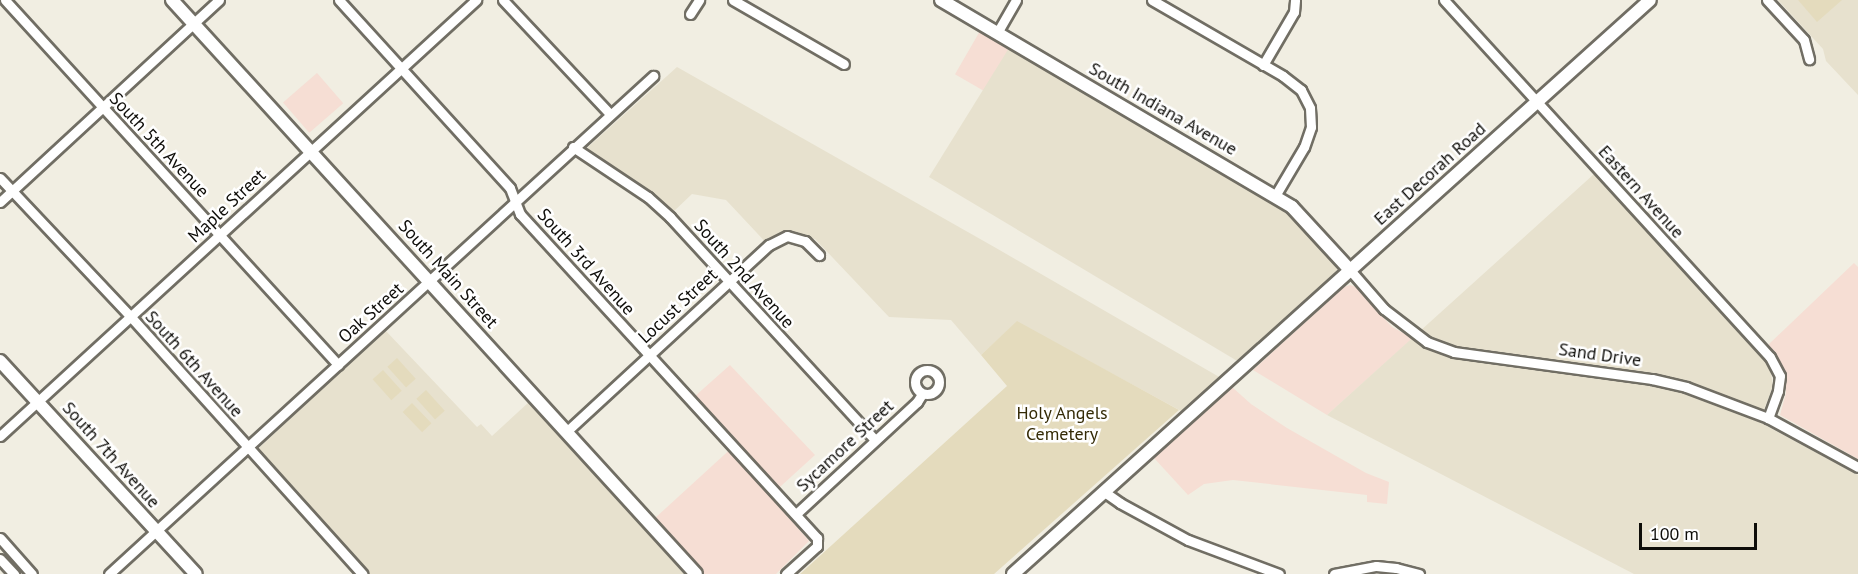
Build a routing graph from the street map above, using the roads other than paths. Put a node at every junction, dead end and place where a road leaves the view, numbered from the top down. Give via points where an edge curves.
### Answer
1 (5, 0) edge
2 (171, 0) edge
3 (219, 0) edge
4 (339, 0) edge
5 (476, 0) edge
6 (503, 0) edge
7 (699, 0) edge
8 (733, 0) edge
9 (941, 0) edge
10 (1016, 0) edge
11 (1152, 0) edge
12 (1650, 0) edge
13 (1767, 0) edge
14 (1298, 1) edge
15 (1449, 2) edge
16 (749, 4) edge
17 (690, 14) dead end
18 (193, 24) junction
19 (997, 33) junction
20 (1809, 59) dead end
21 (844, 64) dead end
22 (1263, 65) junction
23 (401, 68) junction
24 (653, 76) dead end
25 (1538, 103) junction
26 (102, 109) junction
27 (610, 114) junction
28 (573, 147) junction
29 (311, 152) junction
30 (0, 178) edge
31 (12, 191) junction
32 (1275, 196) junction
33 (516, 201) junction
34 (0, 202) edge
35 (221, 235) junction
36 (819, 255) dead end
37 (1350, 270) junction
38 (431, 281) junction
39 (728, 282) junction
40 (131, 317) junction
41 (649, 356) junction
42 (0, 361) edge
43 (338, 365) junction
44 (922, 394) dead end
45 (38, 402) junction
46 (1768, 418) junction
47 (566, 432) junction
48 (0, 436) edge
49 (875, 441) junction
50 (246, 447) junction
51 (1858, 467) edge
52 (1103, 491) junction
53 (796, 514) junction
54 (156, 531) junction
55 (0, 538) edge
56 (0, 558) edge
57 (14, 574) edge
58 (32, 574) edge
59 (109, 574) edge
60 (196, 574) edge
61 (362, 574) edge
62 (696, 574) edge
63 (786, 574) edge
64 (1013, 574) edge
65 (1280, 574) edge
66 (1334, 574) edge
67 (1419, 574) edge

1 - 26 street, South 5th Avenue
2 - 18 street, South Main Street
3 - 18 street
4 - 23 street, South 3rd Avenue
5 - 23 street, Maple Street
6 - 27 street
7 - 17 street
8 - 16 street
9 - 19 street, South Indiana Avenue
10 - 19 street
11 - 22 street
12 - 25 street, East Decorah Road
13 - 20 street via 1804,40
14 - 22 street
15 - 25 street, Eastern Avenue
16 - 21 street
18 - 26 street
18 - 29 street, South Main Street
19 - 32 street, South Indiana Avenue
22 - 32 street via 1301,90 1312,117 1304,147
23 - 29 street, Maple Street
23 - 33 street, South 3rd Avenue via 510,188
24 - 27 street, Oak Street
25 - 37 street, East Decorah Road
25 - 46 street, Eastern Avenue via 1770,357 1779,376
26 - 31 street
26 - 35 street, South 5th Avenue
27 - 28 street, Oak Street
28 - 33 street, Oak Street
28 - 39 street, South 2nd Avenue via 648,197
29 - 35 street, Maple Street
29 - 38 street, South Main Street
30 - 31 street, South 6th Avenue
31 - 34 street
31 - 40 street, South 6th Avenue
32 - 37 street, South Indiana Avenue via 1304,217
33 - 38 street, Oak Street
33 - 41 street, South 3rd Avenue via 520,214
35 - 40 street, Maple Street
35 - 43 street, South 5th Avenue
36 - 39 street, Locust Street via 805,240 787,236 769,245
37 - 46 street, Sand Drive via 1384,309 1404,325 1427,342 1454,352 1652,379 1686,387
37 - 52 street, East Decorah Road
38 - 43 street, Oak Street
38 - 47 street, South Main Street
39 - 41 street, Locust Street
39 - 49 street, South 2nd Avenue
40 - 45 street, Maple Street
40 - 50 street, South 6th Avenue
41 - 47 street, Locust Street
41 - 53 street, South 3rd Avenue
42 - 45 street, South 7th Avenue
43 - 50 street, Oak Street
44 - 49 street, Sycamore Street
45 - 48 street, Maple Street
45 - 54 street, South 7th Avenue
46 - 51 street, Sand Drive
47 - 62 street, South Main Street
49 - 53 street, Sycamore Street
50 - 54 street, Oak Street
50 - 61 street, South 6th Avenue
52 - 64 street, East Decorah Road
52 - 65 street via 1188,540
53 - 63 street, Sycamore Street via 817,538 816,546
54 - 59 street, Oak Street
54 - 60 street, South 7th Avenue
55 - 58 street
56 - 57 street
66 - 67 street via 1376,566

